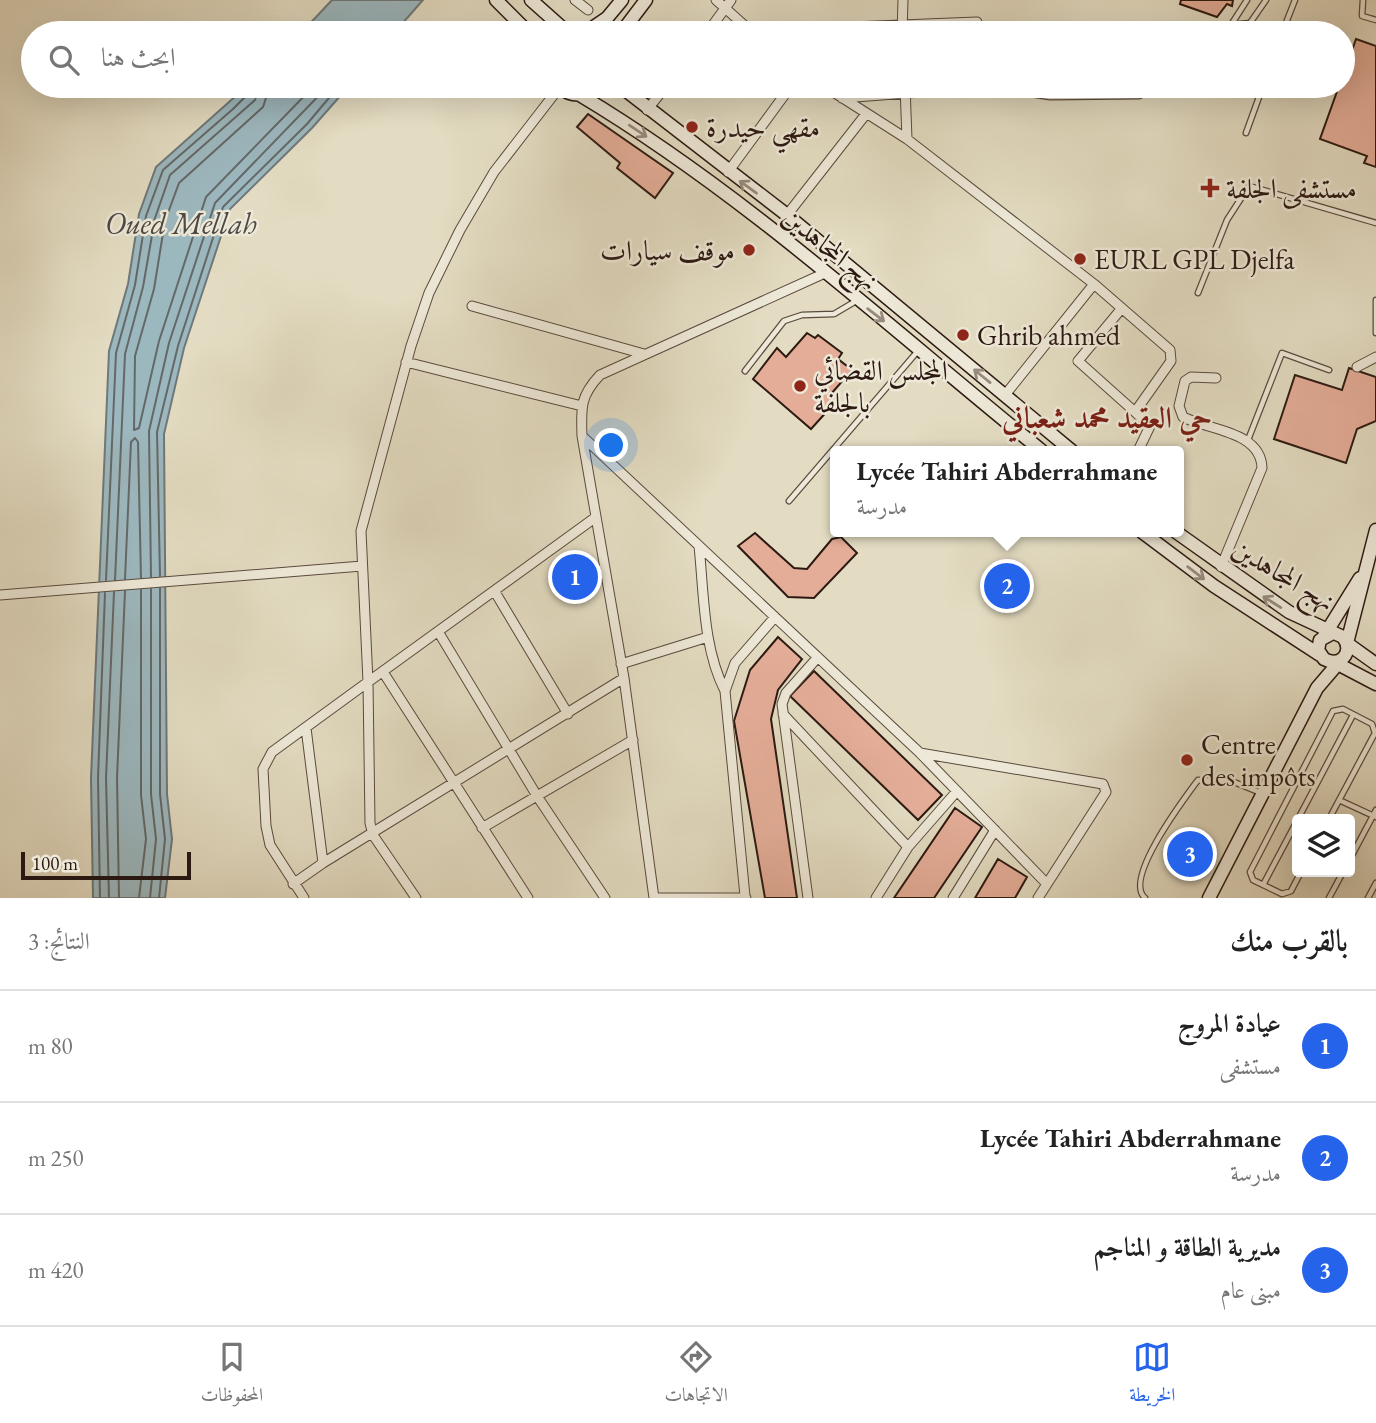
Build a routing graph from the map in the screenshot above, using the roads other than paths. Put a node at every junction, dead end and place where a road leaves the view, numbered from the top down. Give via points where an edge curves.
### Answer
1 (496, 0) edge
2 (531, 0) edge
3 (575, 0) edge
4 (622, 0) edge
5 (646, 0) edge
6 (716, 0) edge
7 (902, 0) edge
8 (1248, 0) edge
9 (1266, 0) edge
10 (1294, 0) edge
11 (1363, 0) edge
12 (729, 4) edge
13 (588, 10) dead end
14 (1376, 20) edge
15 (517, 21) edge
16 (555, 21) edge
17 (603, 21) edge
18 (630, 21) edge
19 (716, 21) edge
20 (743, 21) edge
21 (902, 21) edge
22 (1234, 21) edge
23 (1251, 21) edge
24 (1286, 21) edge
25 (550, 98) edge
26 (585, 98) edge
27 (634, 98) edge
28 (657, 98) edge
29 (782, 98) edge
30 (842, 98) edge
31 (905, 98) edge
32 (1259, 98) edge
33 (648, 110) junction
34 (866, 114) junction
35 (1246, 134) dead end
36 (907, 139) junction
37 (728, 172) junction
38 (787, 215) junction
39 (1376, 223) edge
40 (825, 273) junction
41 (1094, 284) junction
42 (1198, 293) dead end
43 (857, 300) junction
44 (1376, 300) edge
45 (472, 306) dead end
46 (1122, 308) junction
47 (1376, 333) edge
48 (919, 348) junction
49 (645, 354) junction
50 (1376, 357) edge
51 (406, 362) junction
52 (1357, 367) dead end
53 (745, 370) dead end
54 (1329, 370) dead end
55 (1216, 378) dead end
56 (1005, 395) junction
57 (582, 406) junction
58 (1135, 412) junction
59 (582, 436) junction
60 (1248, 440) junction
61 (836, 446) edge
62 (1036, 446) edge
63 (1066, 446) edge
64 (1140, 446) edge
65 (830, 453) edge
66 (789, 501) dead end
67 (596, 517) junction
68 (1376, 530) edge
69 (1149, 537) edge
70 (1182, 537) edge
71 (699, 545) junction
72 (362, 566) junction
73 (1221, 567) junction
74 (1364, 571) junction
75 (495, 592) junction
76 (0, 595) edge
77 (775, 617) junction
78 (439, 633) junction
79 (1328, 633) junction
80 (708, 637) junction
81 (1348, 644) junction
82 (1321, 656) junction
83 (818, 657) junction
84 (1337, 662) junction
85 (621, 664) junction
86 (1376, 664) edge
87 (383, 672) junction
88 (624, 678) junction
89 (368, 682) junction
90 (1376, 684) edge
91 (1317, 688) junction
92 (724, 691) junction
93 (782, 712) junction
94 (568, 714) junction
95 (1353, 715) junction
96 (306, 728) junction
97 (633, 740) junction
98 (510, 750) junction
99 (919, 753) junction
100 (454, 784) junction
101 (957, 791) junction
102 (1263, 794) junction
103 (537, 796) junction
104 (1339, 800) junction
105 (1376, 810) edge
106 (1301, 814) edge
107 (1332, 814) edge
108 (1374, 816) edge
109 (482, 828) junction
110 (995, 830) junction
111 (1292, 831) edge
112 (373, 835) junction
113 (908, 847) junction
114 (1355, 850) edge
115 (323, 863) junction
116 (1298, 877) edge
117 (1340, 877) edge
118 (293, 884) junction
119 (1047, 884) junction
120 (1376, 884) edge
121 (1263, 885) junction
122 (745, 897) edge
123 (304, 898) edge
124 (416, 898) edge
125 (528, 898) edge
126 (605, 898) edge
127 (655, 898) edge
128 (808, 898) edge
129 (876, 898) edge
130 (953, 898) edge
131 (1038, 898) edge
132 (1145, 898) edge
133 (1209, 898) edge
134 (1329, 898) edge
135 (1368, 898) edge

1 - 15 main road
2 - 16 main road
3 - 13 street
4 - 17 main road
5 - 18 main road
6 - 12 street
7 - 21 street
8 - 22 lane
9 - 23 lane
10 - 24 lane
11 - 14 lane via 1362,16
12 - 19 street
12 - 20 street
25 - 51 street via 501,162 460,230 429,293
26 -> 40 main road, نهج المجاهدين via 671,155
27 - 33 main road, نهج المجاهدين
28 - 33 street
29 - 37 street
30 - 34 street
31 - 36 street
32 - 35 lane
33 - 37 main road, نهج المجاهدين
34 - 36 street
34 - 38 street
36 - 41 street
38 -> 37 main road, نهج المجاهدين
56 -> 38 main road, نهج المجاهدين
39 - 42 lane via 1249,186 1227,220
40 - 43 main road, نهج المجاهدين
40 - 49 street
41 - 46 street
41 - 56 street
43 -> 48 main road, نهج المجاهدين
43 - 53 lane via 834,314 784,321
44 - 47 lane
45 - 49 street
46 - 58 street via 1172,356
46 - 58 street via 1078,362
48 - 61 lane
48 - 62 main road, نهج المجاهدين
49 - 57 street via 600,375 585,391
50 - 52 street
51 - 57 street
51 - 72 street via 361,531
54 - 60 lane via 1282,353
55 - 60 street via 1185,381 1182,417
56 - 63 main road, نهج المجاهدين
57 - 59 street
58 - 64 street via 1150,426
59 - 67 street
59 - 71 street
60 - 73 street via 1262,468
65 - 66 lane
67 - 75 street
67 - 85 street
68 - 74 main road
69 -> 82 main road, نهج المجاهدين
70 - 73 main road, نهج المجاهدين
71 - 77 street
71 - 80 street
72 - 76 street
72 - 89 street
79 -> 73 main road, نهج المجاهدين
74 - 79 main road
74 - 81 main road
75 - 78 street
75 - 94 street
77 - 83 street
77 - 92 street via 735,663
78 - 87 street
78 - 98 street
79 - 81 main road via 1343,636
79 - 82 main road via 1318,645
80 - 85 street
80 - 92 street via 715,673
81 - 84 main road via 1347,653
81 - 86 main road
82 - 84 main road
82 - 91 main road
83 - 93 street via 783,697
83 - 99 street
84 - 90 main road
84 - 91 main road
85 - 88 street
87 - 89 street
87 - 100 street
88 - 94 street
88 - 97 street
89 - 96 street
89 - 112 street
91 - 102 main road
92 - 122 street
93 - 113 street
93 - 128 street
94 - 98 street
95 - 104 lane via 1372,724 1375,733
95 - 106 lane
95 - 121 lane via 1343,709 1333,711 1250,872 1253,880
96 - 115 street
96 - 118 street via 272,752 263,769 270,845
97 - 103 street
97 - 127 street
98 - 100 street
98 - 103 street
99 - 101 street
99 - 119 street via 1103,784 1106,792
100 - 109 street
100 - 112 street
101 - 110 street
101 - 113 street
102 - 132 lane via 1234,782 1198,780 1143,868 1138,883
102 - 133 main road
103 - 109 street
103 - 126 street
104 - 107 lane
104 - 108 lane
105 - 108 lane
108 - 114 lane
109 - 125 street
110 - 119 street
110 - 130 street
111 - 121 lane
112 - 115 street
112 - 124 street
113 - 129 street
115 - 118 street
116 - 121 lane via 1291,891 1282,894
117 - 134 lane
118 - 123 street
119 - 131 street
120 - 135 lane
122 - 127 street

